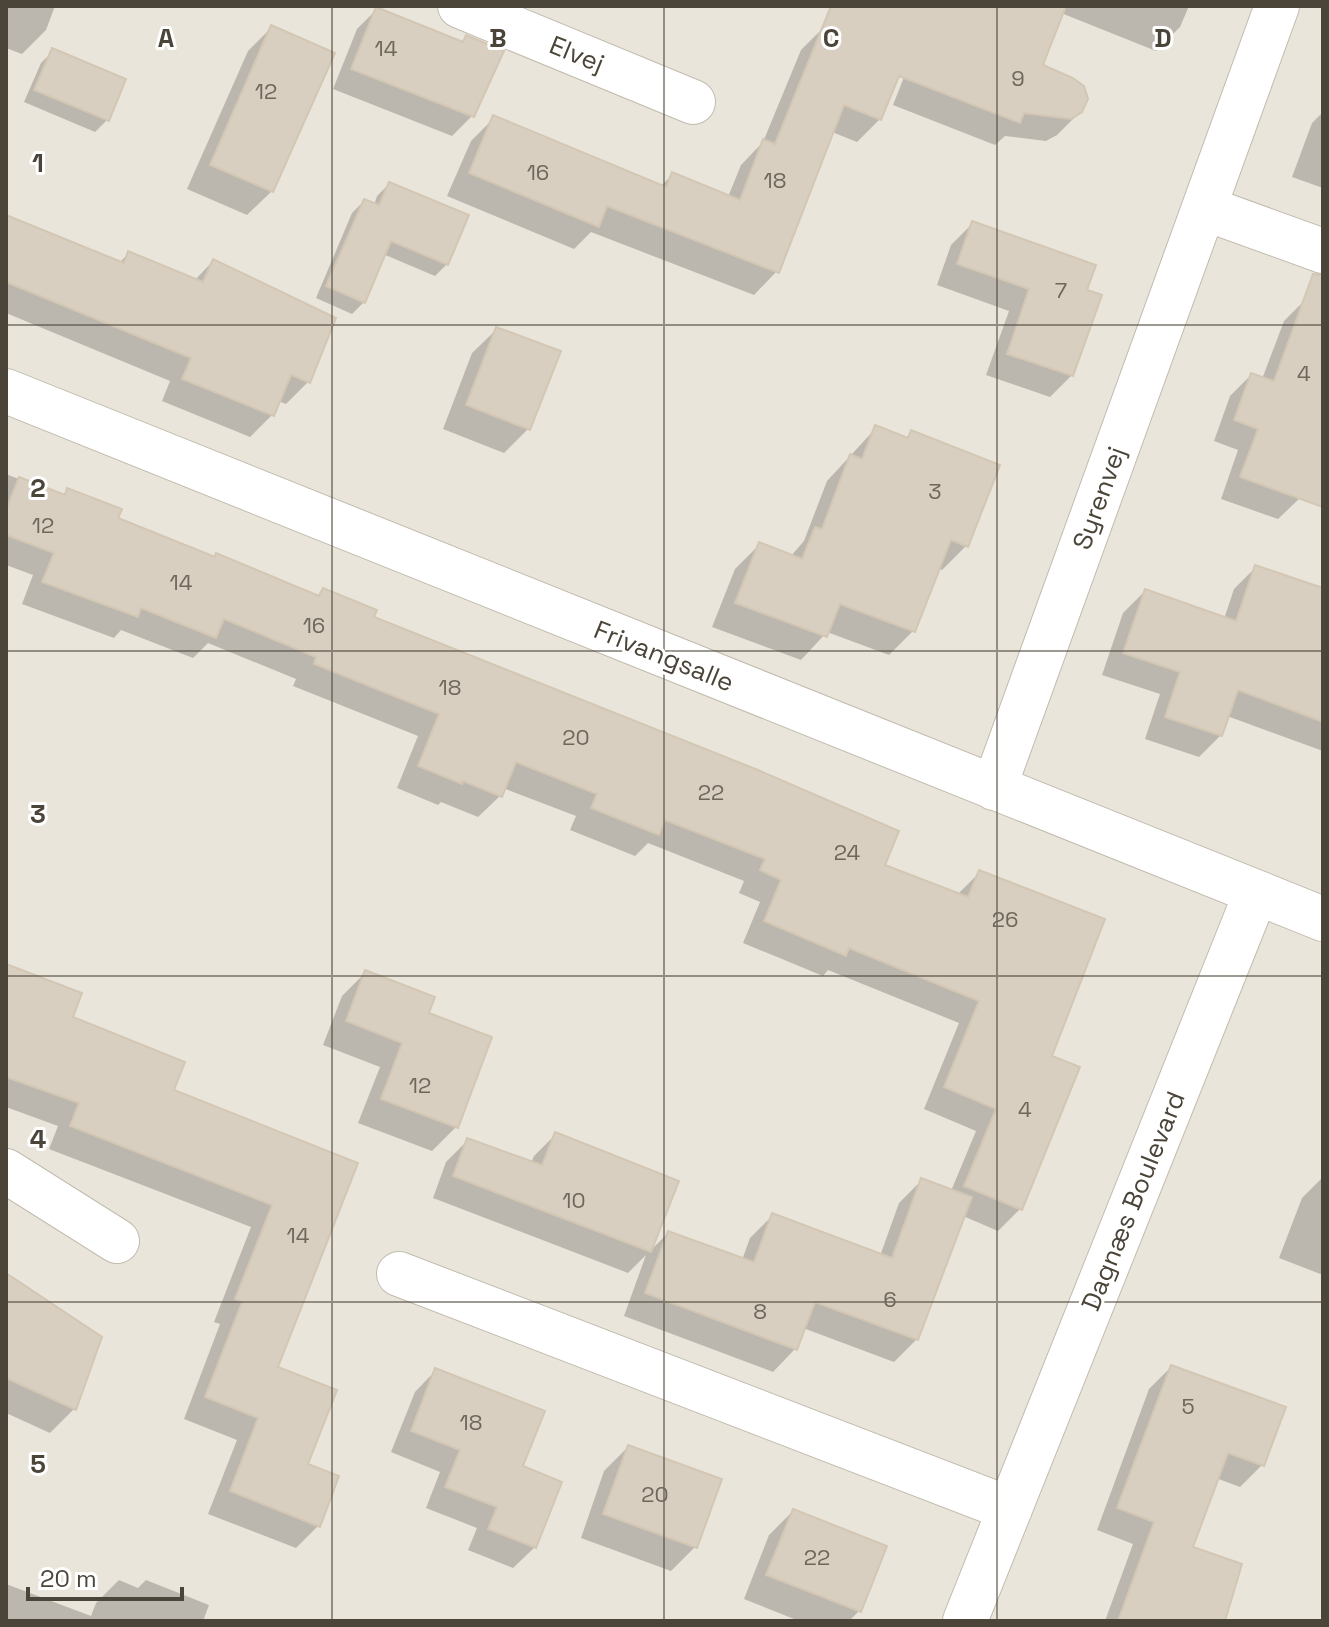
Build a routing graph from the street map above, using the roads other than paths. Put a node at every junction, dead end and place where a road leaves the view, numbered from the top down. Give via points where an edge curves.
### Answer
1 (460, 6) edge
2 (1277, 6) edge
3 (693, 102) dead end
4 (1204, 208) junction
5 (1323, 251) edge
6 (6, 391) edge
7 (994, 788) junction
8 (1256, 893) junction
9 (1323, 919) edge
10 (6, 1171) edge
11 (117, 1241) dead end
12 (399, 1274) dead end
13 (1010, 1509) junction
14 (965, 1621) edge

1 - 3 street, Elvej
2 - 4 street, Syrenvej
4 - 5 street
4 - 7 street, Syrenvej
6 - 7 street, Frivangsalle
7 - 8 street, Frivangsalle
8 - 9 street, Frivangsalle
8 - 13 street, Dagnæs Boulevard
10 - 11 street
12 - 13 street
13 - 14 street, Dagnæs Boulevard

